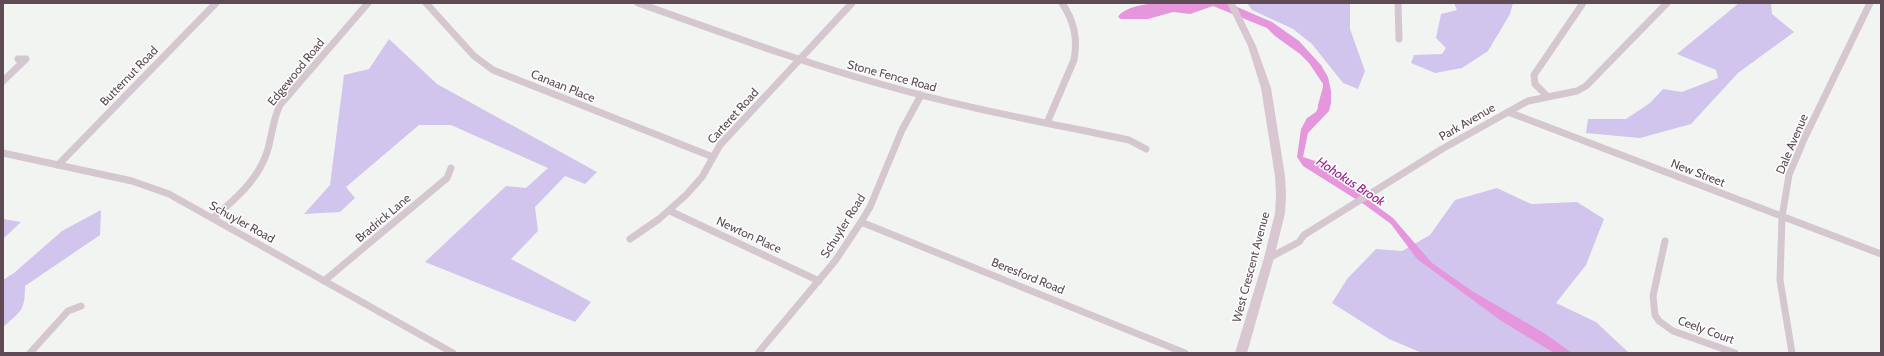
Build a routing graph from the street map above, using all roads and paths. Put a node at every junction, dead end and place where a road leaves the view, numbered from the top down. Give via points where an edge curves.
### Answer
1 (216, 3) edge
2 (368, 3) edge
3 (426, 3) edge
4 (638, 3) edge
5 (852, 3) edge
6 (1062, 3) edge
7 (1398, 3) edge
8 (1583, 3) edge
9 (1667, 3) edge
10 (1870, 3) edge
11 (1232, 4) edge
12 (1399, 39) dead end
13 (18, 59) dead end
14 (798, 60) junction
15 (3, 80) edge
16 (921, 95) junction
17 (1547, 96) junction
18 (1508, 112) junction
19 (1047, 123) junction
20 (1146, 149) dead end
21 (3, 153) edge
22 (712, 158) junction
23 (58, 165) junction
24 (451, 168) dead end
25 (670, 211) junction
26 (1782, 217) junction
27 (213, 218) junction
28 (861, 222) junction
29 (630, 239) dead end
30 (1665, 241) dead end
31 (1881, 254) edge
32 (1269, 258) junction
33 (324, 280) junction
34 (819, 281) junction
35 (81, 306) dead end
36 (30, 353) edge
37 (453, 353) edge
38 (758, 353) edge
39 (1185, 353) edge
40 (1241, 353) edge
41 (1735, 353) edge
42 (1792, 353) edge

1 - 23 street, Butternut Road
2 - 27 street, Edgewood Road via 280,105 272,123 266,153 259,171 243,191
3 - 22 street, Canaan Place via 474,56 493,70
4 - 14 street, Stone Fence Road
5 - 14 street, Carteret Road
6 - 19 street via 1076,30 1076,49 1074,60
7 - 12 street
8 - 17 street via 1534,75 1535,85
9 - 17 street, Park Avenue via 1586,86 1577,91
10 - 26 street, Dale Avenue via 1796,157 1789,175
11 - 32 main road, West Crescent Avenue via 1252,46 1266,88 1280,176 1280,213
13 - 15 street via 26,59
14 - 16 street, Stone Fence Road
14 - 22 street, Carteret Road via 720,145
16 - 19 street, Stone Fence Road
16 - 28 street, Schuyler Road via 902,130 870,207
17 - 18 street, Park Avenue via 1528,101
18 - 26 street, New Street
18 - 32 street, Park Avenue
19 - 20 street, Stone Fence Road via 1129,140
21 - 23 street, Schuyler Road
22 - 25 street, Carteret Road via 695,186
23 - 27 street, Schuyler Road via 151,186
24 - 33 street, Bradrick Lane via 447,178
25 - 29 street, Carteret Road
25 - 34 street, Newton Place
26 - 31 street, New Street
26 - 42 street, Dale Avenue via 1780,280
27 - 33 street, Schuyler Road
28 - 34 street, Schuyler Road
28 - 39 street, Beresford Road
30 - 41 street, Ceely Court via 1653,296 1655,315 1665,327 1673,331
32 - 40 main road, West Crescent Avenue
33 - 37 street, Schuyler Road
34 - 38 street, Schuyler Road
35 - 36 street via 68,311

